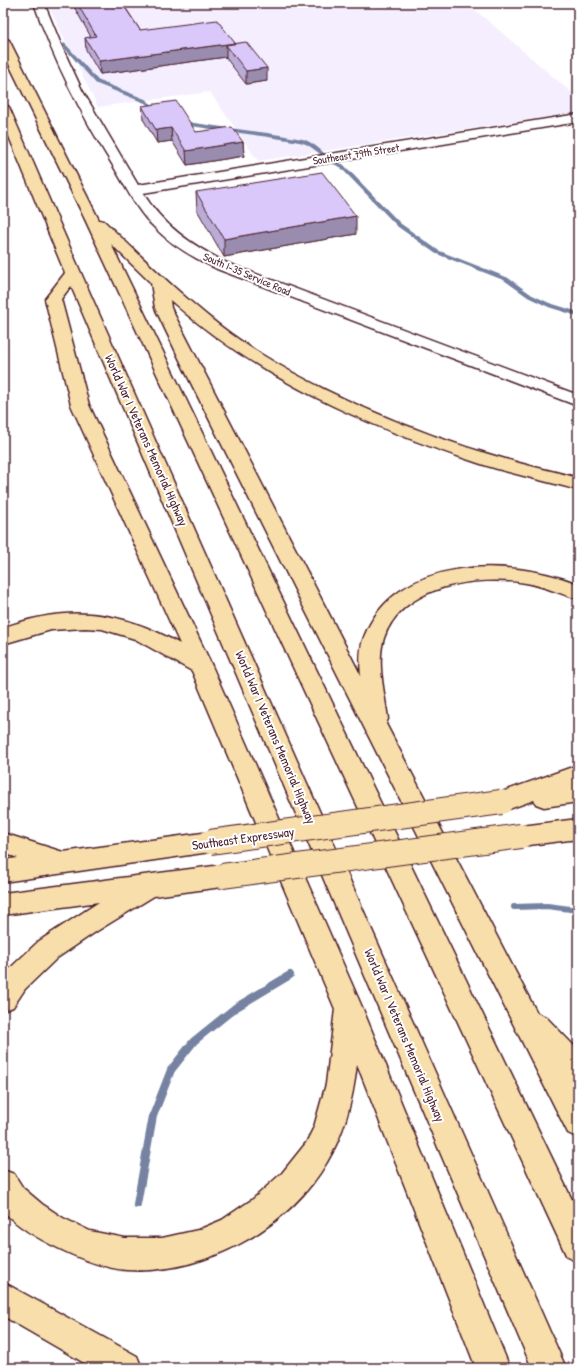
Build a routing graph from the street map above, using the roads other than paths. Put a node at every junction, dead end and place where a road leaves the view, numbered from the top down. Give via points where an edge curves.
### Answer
1 (38, 3) edge
2 (3, 40) edge
3 (3, 107) edge
4 (578, 118) edge
5 (134, 190) junction
6 (90, 215) junction
7 (73, 273) junction
8 (159, 282) junction
9 (578, 401) edge
10 (578, 484) edge
11 (578, 592) edge
12 (3, 636) edge
13 (201, 666) junction
14 (378, 730) junction
15 (578, 774) edge
16 (578, 792) edge
17 (502, 802) junction
18 (578, 829) edge
19 (3, 843) edge
20 (62, 863) junction
21 (3, 871) edge
22 (148, 886) junction
23 (3, 904) edge
24 (3, 998) edge
25 (348, 1007) junction
26 (519, 1008) junction
27 (578, 1070) edge
28 (578, 1123) edge
29 (3, 1185) edge
30 (578, 1246) edge
31 (3, 1298) edge
32 (124, 1368) edge
33 (493, 1368) edge
34 (550, 1368) edge

1 - 5 street, South I-35 Service Road via 59,55 111,153
2 - 6 highway
3 - 7 highway, World War I Veterans Memorial Highway
4 - 5 street, Southeast 79th Street
5 - 9 street, South I-35 Service Road via 151,216 165,230 202,256 222,266
6 - 8 highway
6 - 30 highway
7 - 13 highway via 53,299 80,405
7 - 34 highway, World War I Veterans Memorial Highway via 202,564
8 - 10 highway via 244,350 306,385 378,418 486,459
8 - 14 highway via 163,308
11 - 14 highway via 526,575 483,573 440,581 405,598 382,621 374,637 372,674
12 - 13 highway via 45,623 111,623 134,631
13 - 25 highway
14 - 26 highway
15 - 17 highway
16 - 17 highway, Southeast Expressway
17 - 20 highway, Southeast Expressway, bridge
18 - 22 highway, bridge
19 - 20 highway
20 - 21 highway, Southeast Expressway
22 - 23 highway via 81,892
22 - 24 highway via 57,943 29,965
25 - 29 highway via 339,1098 316,1152 277,1200 250,1222 217,1240 186,1250 152,1254 121,1253 86,1246 32,1217 10,1197
25 - 33 highway
26 - 27 highway
26 - 28 highway
31 - 32 highway

